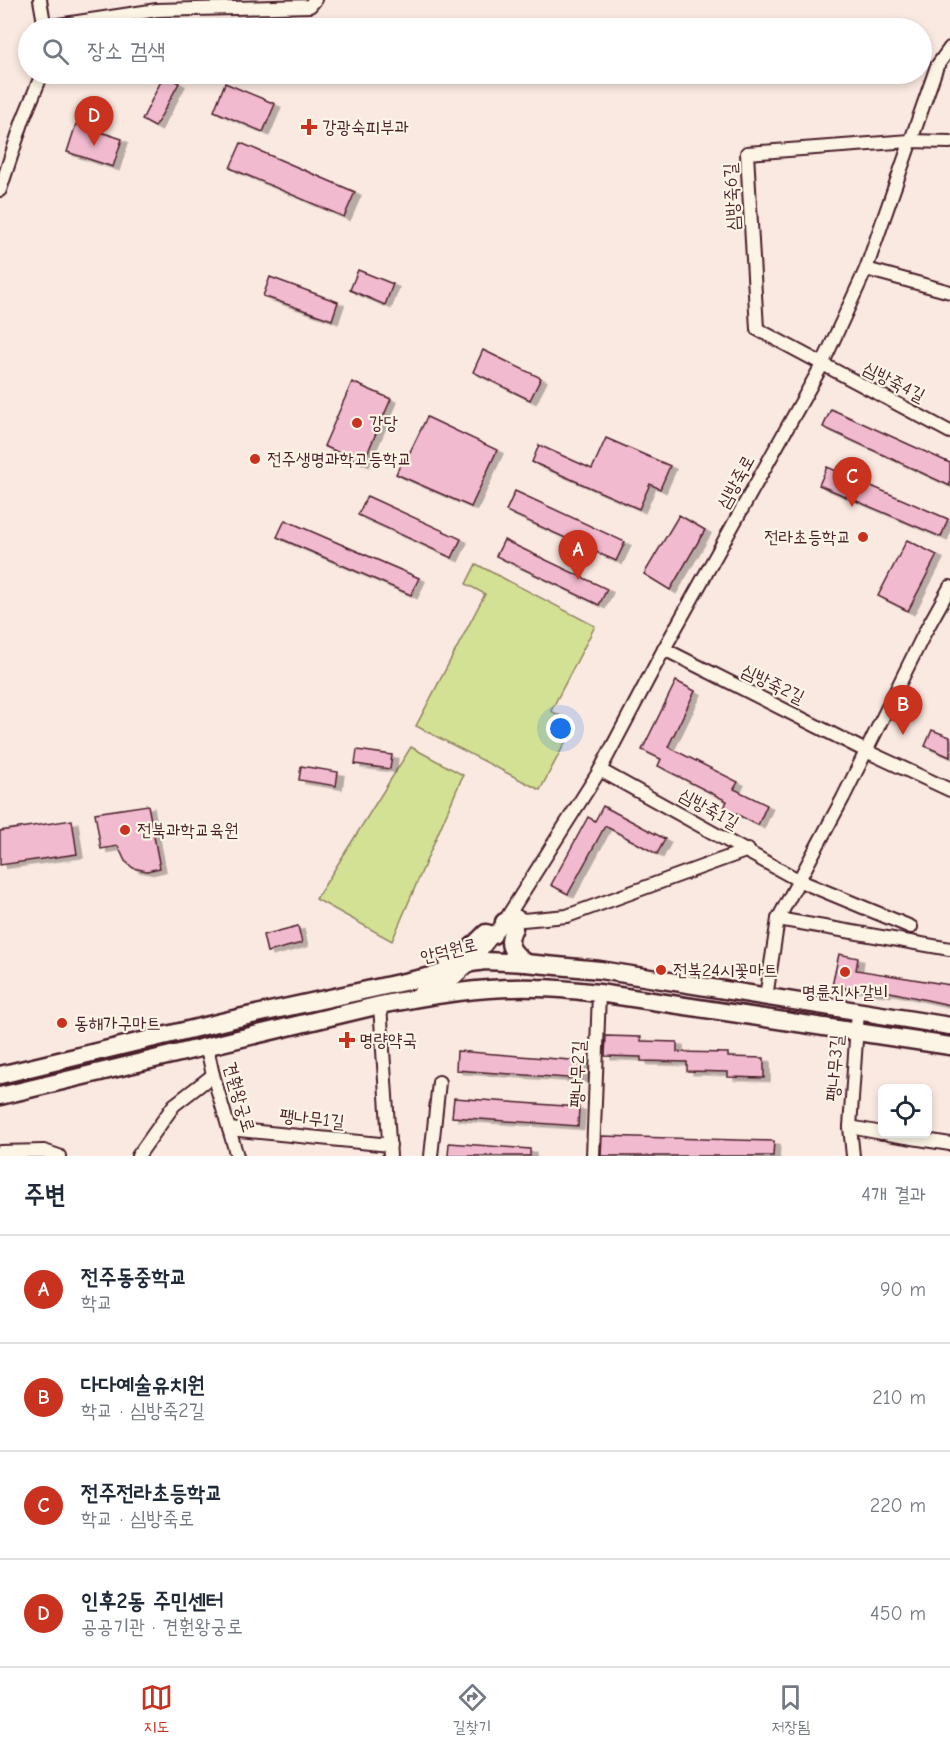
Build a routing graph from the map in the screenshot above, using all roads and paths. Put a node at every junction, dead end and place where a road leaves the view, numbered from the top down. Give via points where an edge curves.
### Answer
1 (40, 0) edge
2 (315, 0) edge
3 (229, 4) edge
4 (156, 5) edge
5 (43, 18) edge
6 (93, 18) edge
7 (950, 48) edge
8 (932, 80) edge
9 (38, 84) edge
10 (931, 84) edge
11 (910, 141) junction
12 (950, 142) edge
13 (0, 190) edge
14 (866, 269) junction
15 (950, 292) edge
16 (757, 329) joint
17 (822, 365) junction
18 (950, 432) edge
19 (950, 587) edge
20 (664, 649) junction
21 (866, 751) junction
22 (600, 770) junction
23 (950, 790) edge
24 (748, 850) junction
25 (800, 881) junction
26 (507, 917) junction
27 (778, 919) junction
28 (911, 927) dead end
29 (493, 935) junction
30 (950, 949) edge
31 (471, 963) junction
32 (525, 963) junction
33 (436, 975) junction
34 (599, 993) junction
35 (766, 997) junction
36 (408, 1000) junction
37 (381, 1005) junction
38 (858, 1011) junction
39 (950, 1026) edge
40 (855, 1032) junction
41 (950, 1046) edge
42 (207, 1048) junction
43 (0, 1075) edge
44 (213, 1075) junction
45 (439, 1082) dead end
46 (0, 1096) edge
47 (850, 1127) junction
48 (229, 1129) junction
49 (878, 1132) edge
50 (913, 1138) edge
51 (950, 1144) edge
52 (390, 1151) edge
53 (0, 1152) edge
54 (43, 1154) edge
55 (59, 1156) edge
56 (138, 1156) edge
57 (237, 1156) edge
58 (431, 1156) edge
59 (593, 1156) edge
60 (853, 1156) edge

1 - 5 street
2 - 3 street via 310,6
3 - 4 street
4 - 6 street
7 - 8 street, 심방죽로
9 - 13 street
10 - 11 street, 심방죽로
11 - 12 street
11 - 14 street, 심방죽로
11 - 16 street, 심방죽6길 via 747,153
14 - 15 street
14 - 17 street, 심방죽로
16 - 17 street, 심방죽4길
17 - 18 street, 심방죽4길
17 - 20 street, 심방죽로
19 - 21 street
20 - 21 street, 심방죽2길
20 - 22 street, 심방죽로
21 - 23 street, 심방죽2길
21 - 25 street
22 - 24 street, 심방죽1길
22 - 26 street, 심방죽로
24 - 25 street, 심방죽1길
24 - 26 street via 567,916 523,920
25 - 27 street
25 - 28 street, 심방죽1길
26 - 29 street, 심방죽로
26 - 32 street via 514,928 509,938 511,950
27 - 30 street
27 - 35 street
29 - 31 street, 심방죽로
29 - 33 street via 486,933 464,955 436,969
31 - 32 street, 안덕원로
31 - 33 street, 안덕원로
31 - 36 street, 심방죽로 via 448,984 418,991
32 - 35 street, 안덕원로 via 600,970
33 - 43 street, 안덕원로
34 - 36 street via 509,988
34 - 40 street
34 - 59 street, 팽나무2길
35 - 38 street, 안덕원로
36 - 37 street
37 - 42 street
37 - 52 street, 팽나무1길
38 - 39 street, 안덕원로
38 - 40 street, 팽나무3길
40 - 41 street
40 - 47 street, 팽나무3길
42 - 44 street, 견훤왕궁로
42 - 46 street
44 - 48 street, 견훤왕궁로
44 - 56 street via 174,1105
45 - 58 street
47 - 49 street, 팽나무3길
47 - 60 street, 팽나무3길
48 - 52 street, 팽나무1길
48 - 57 street, 견훤왕궁로
50 - 51 street
53 - 54 street
54 - 55 street

